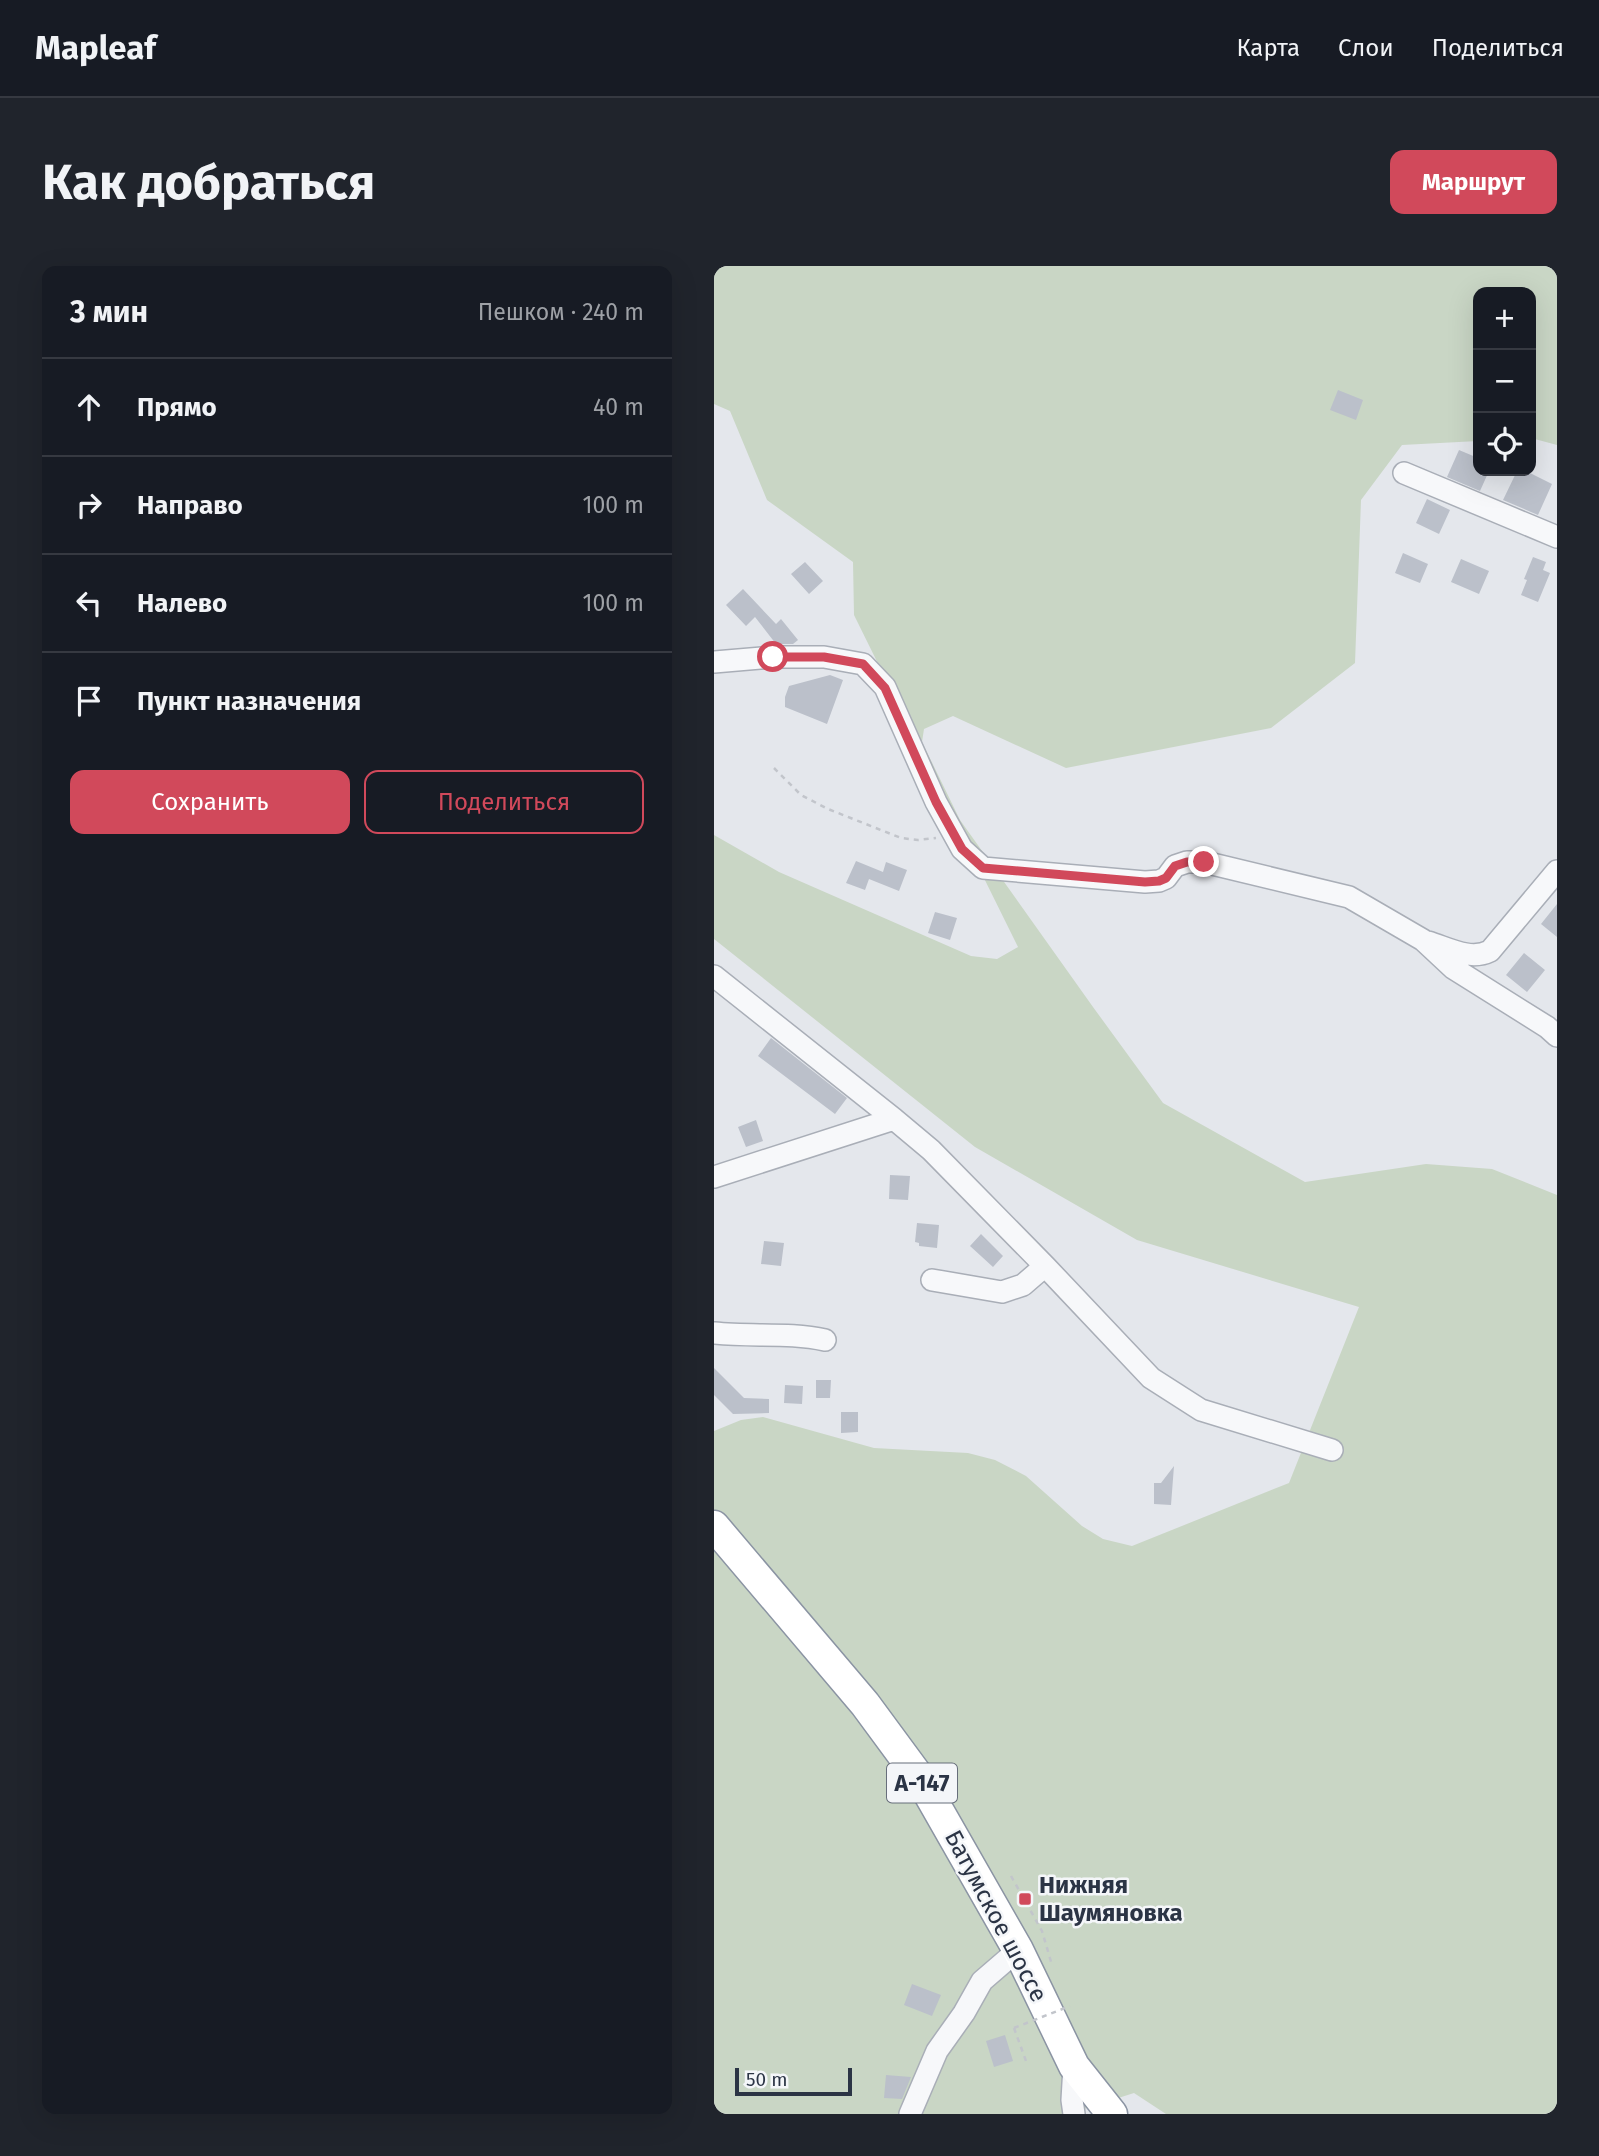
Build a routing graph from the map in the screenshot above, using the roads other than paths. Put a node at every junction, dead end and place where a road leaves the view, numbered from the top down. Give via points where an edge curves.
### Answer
1 (1404, 473) dead end
2 (1557, 537) edge
3 (714, 662) edge
4 (1557, 871) edge
5 (1423, 940) junction
6 (714, 976) edge
7 (1557, 1036) edge
8 (894, 1119) junction
9 (714, 1177) edge
10 (1045, 1266) junction
11 (932, 1280) dead end
12 (714, 1333) edge
13 (825, 1340) dead end
14 (1332, 1450) dead end
15 (714, 1526) edge
16 (1018, 1950) junction
17 (1074, 2066) junction
18 (910, 2114) edge
19 (1074, 2114) edge
20 (1112, 2114) edge

1 - 2 street
3 - 5 street via 824,657 863,664 885,688 962,849 983,868 1145,882 1166,878 1175,866 1187,862 1217,865 1349,897
4 - 5 street via 1490,951 1472,956
5 - 7 street via 1453,968
6 - 8 street
8 - 9 street
8 - 10 street via 931,1150
10 - 11 street via 1023,1285 1002,1292
10 - 14 street via 1151,1378 1191,1404
12 - 13 street
15 - 16 highway, Батумское шоссе / А-147 via 865,1704 920,1780
16 - 17 highway, Батумское шоссе / А-147
16 - 18 street via 982,1981 937,2051
17 - 19 street
17 - 20 highway, Батумское шоссе / А-147

